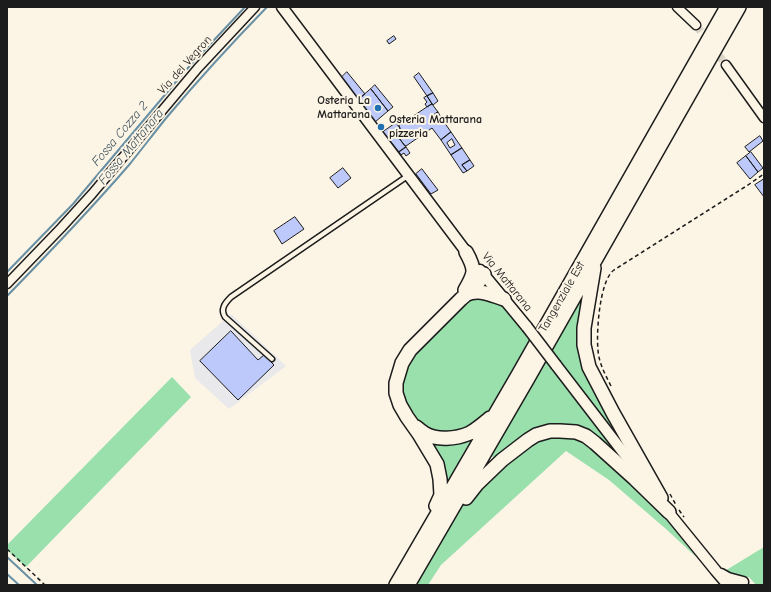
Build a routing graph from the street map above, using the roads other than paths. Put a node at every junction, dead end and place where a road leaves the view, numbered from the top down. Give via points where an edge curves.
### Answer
1 (255, 7) edge
2 (282, 7) edge
3 (677, 7) edge
4 (727, 7) edge
5 (739, 7) edge
6 (696, 25) tunnel mouth
7 (726, 65) tunnel mouth
8 (764, 118) edge
9 (409, 175) junction
10 (466, 252) junction
11 (595, 260) junction
12 (484, 274) junction
13 (471, 279) junction
14 (7, 284) edge
15 (461, 298) junction
16 (504, 299) junction
17 (272, 359) dead end
18 (495, 414) junction
19 (413, 424) junction
20 (673, 510) junction
21 (434, 540) junction
22 (414, 553) junction
23 (716, 571) junction
24 (744, 584) edge
25 (396, 585) edge
26 (408, 585) edge
27 (728, 585) edge

1 - 14 street, Via del Vegron via 198,68 92,194
2 - 9 street, Via Mattarana
3 - 6 street
4 - 18 highway, Tangenziale Est
5 - 11 highway, Tangenziale Est
7 - 8 street
9 - 10 street, Via Mattarana
9 - 17 lane via 231,297 226,303 222,309 224,317
10 - 12 street, Via Mattarana
10 - 13 highway via 474,272
11 - 20 highway via 584,328 584,345 589,367 613,413
11 - 21 highway, Tangenziale Est
12 - 13 highway
12 - 15 highway via 476,286
12 - 16 street, Via Mattarana
13 - 15 highway
15 - 16 highway via 467,294 481,292
15 - 19 highway via 410,350 402,363 396,393 400,405
16 - 20 street, Via Mattarana, bridge
18 - 19 highway via 471,432 459,437 430,436
18 - 22 highway, Tangenziale Est
19 - 22 highway via 437,464 441,495
20 - 21 highway via 586,436 576,432 550,431 536,435 502,460 477,484
20 - 23 street, Via Mattarana
21 - 26 highway, Tangenziale Est
22 - 25 highway, Tangenziale Est
23 - 24 street, Via Mattarana
23 - 27 street, Via Mattarana

